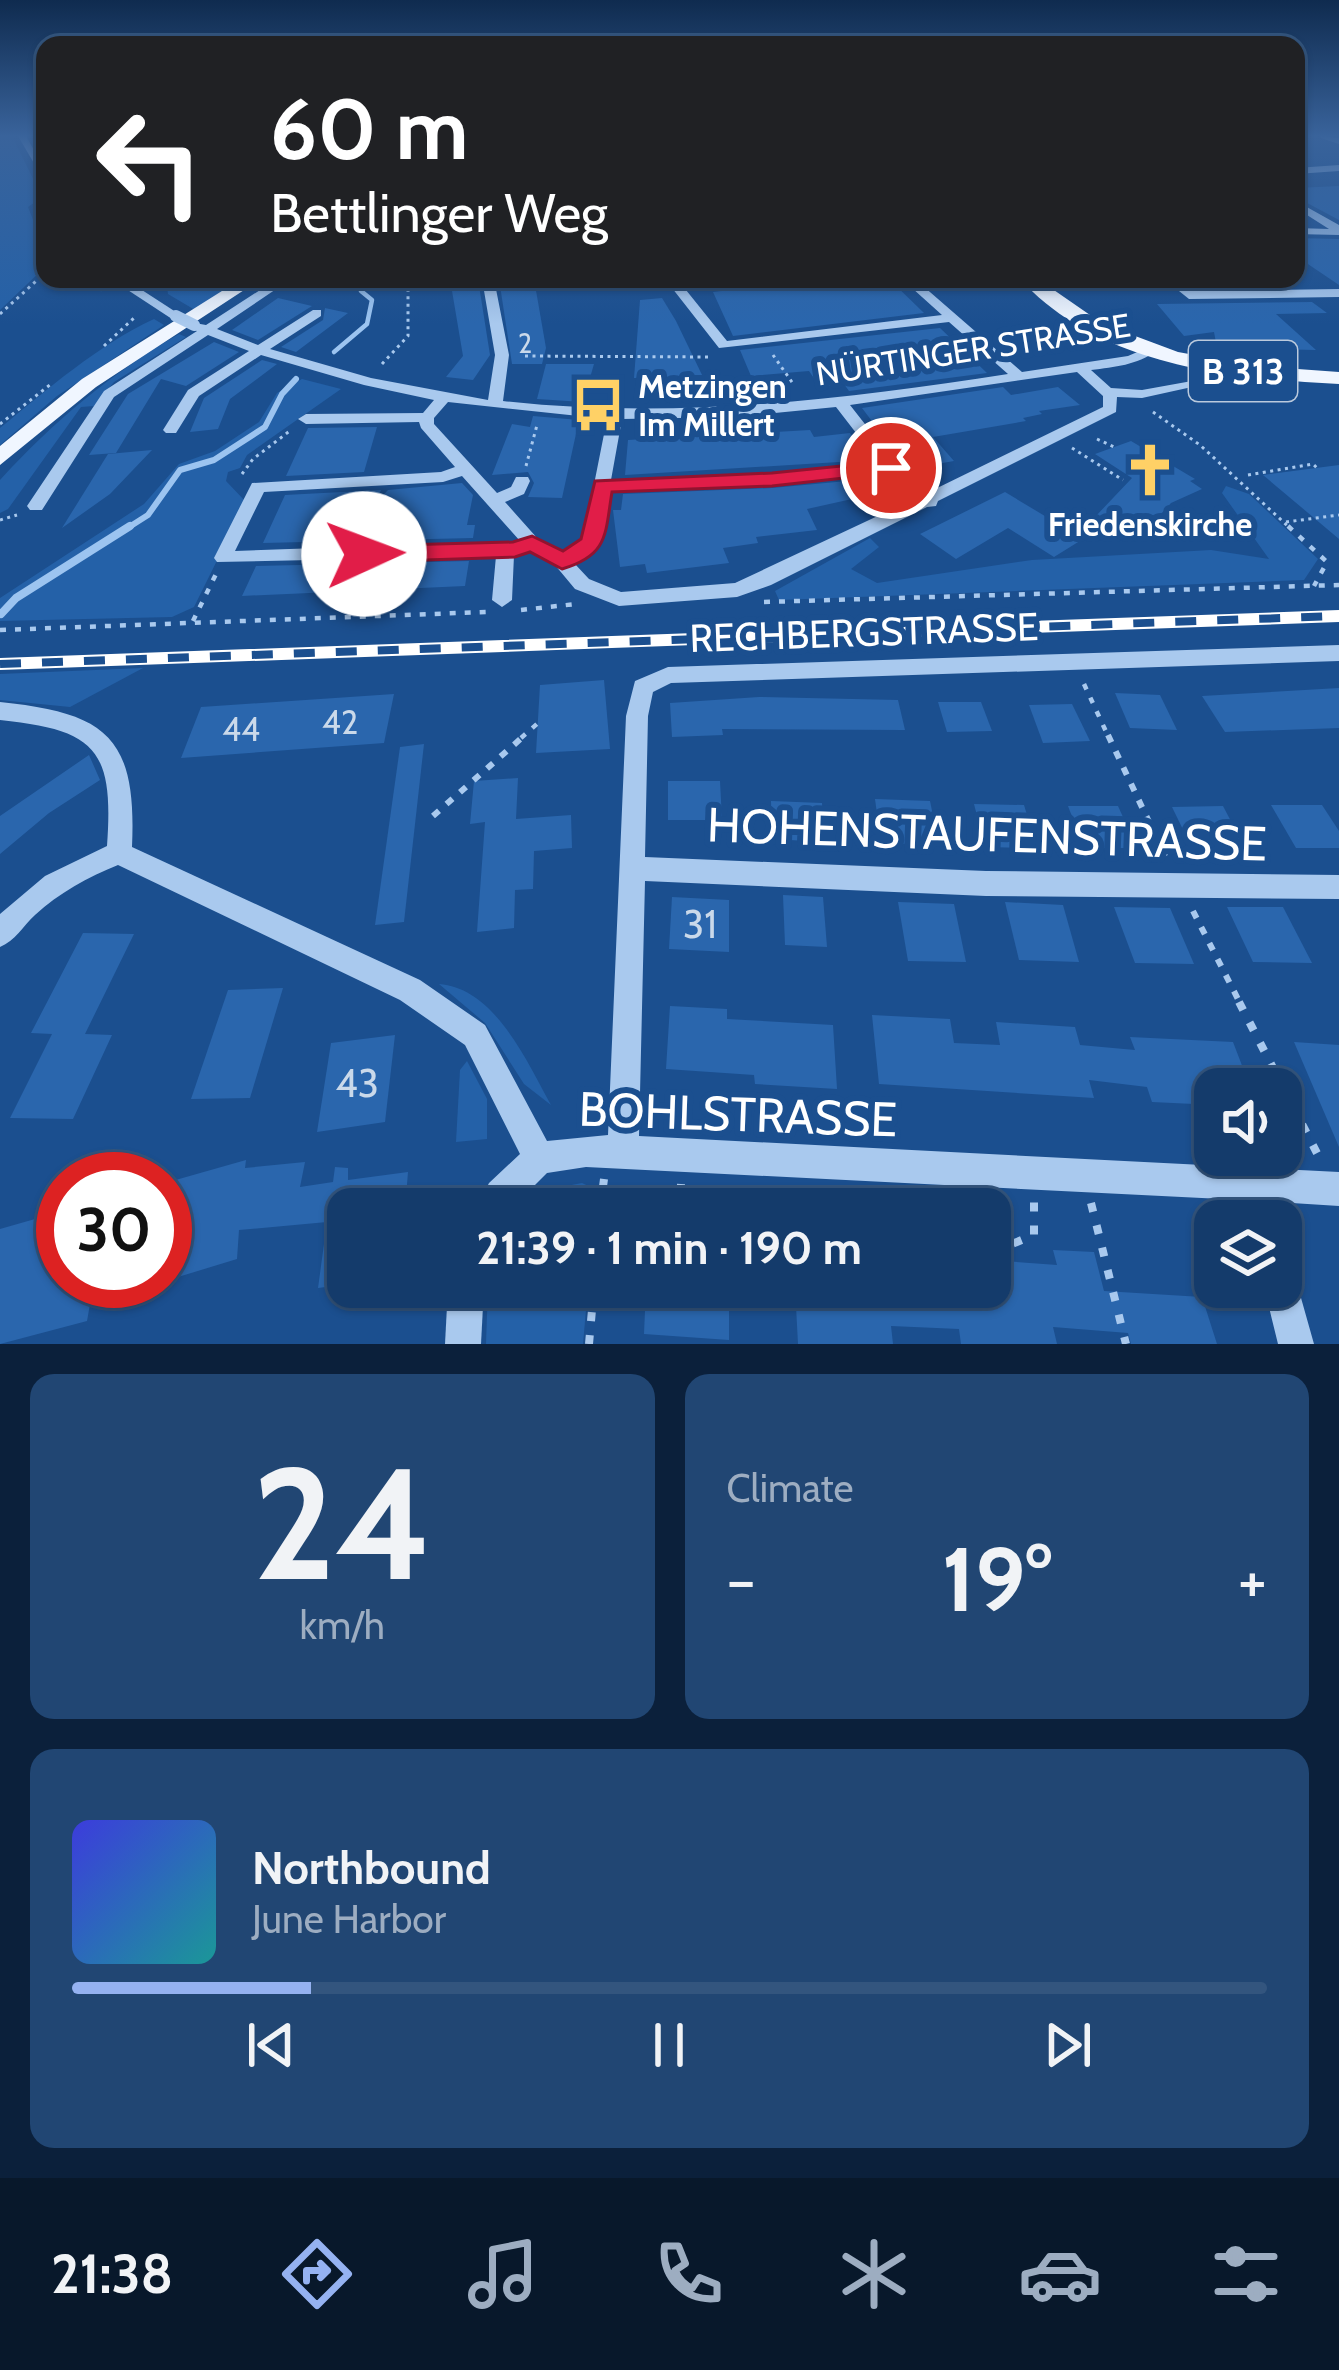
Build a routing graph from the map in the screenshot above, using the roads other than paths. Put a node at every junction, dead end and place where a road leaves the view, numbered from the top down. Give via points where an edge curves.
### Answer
1 (1305, 210) edge
2 (1305, 231) edge
3 (1339, 231) edge
4 (127, 288) edge
5 (238, 288) edge
6 (270, 288) edge
7 (490, 288) edge
8 (678, 288) edge
9 (918, 288) edge
10 (1039, 288) edge
11 (1181, 288) edge
12 (1339, 293) edge
13 (317, 313) dead end
14 (953, 318) junction
15 (201, 328) junction
16 (260, 350) junction
17 (1149, 351) junction
18 (1081, 368) junction
19 (1018, 376) junction
20 (1339, 378) edge
21 (1203, 383) dead end
22 (1115, 391) junction
23 (447, 394) junction
24 (839, 401) junction
25 (495, 403) junction
26 (615, 413) junction
27 (427, 417) junction
28 (306, 419) road end
29 (171, 430) dead end
30 (0, 458) edge
31 (891, 468) junction
32 (465, 469) junction
33 (522, 481) road end
34 (603, 485) junction
35 (495, 500) junction
36 (930, 502) junction
37 (36, 506) dead end
38 (532, 543) junction
39 (505, 550) junction
40 (562, 561) junction
41 (500, 608) road end
42 (1339, 652) edge
43 (0, 711) edge
44 (119, 853) junction
45 (632, 868) junction
46 (1339, 887) edge
47 (0, 934) edge
48 (622, 1151) junction
49 (539, 1158) junction
50 (1255, 1185) junction
51 (508, 1188) edge
52 (1337, 1189) edge
53 (1259, 1200) edge
54 (465, 1308) edge
55 (1287, 1308) edge
56 (463, 1344) edge
57 (1296, 1344) edge

1 - 3 street
2 - 3 street
4 - 15 street, NÜRTINGER STRASSE, bridge
5 - 30 main road via 116,362
6 - 15 street
7 - 25 street via 502,355
8 - 14 street via 724,345
9 - 14 street
10 - 17 main road, B 313 via 1082,323
11 - 12 street via 1189,295
13 - 16 street
14 - 19 street
15 - 16 street, NÜRTINGER STRASSE
15 - 37 street via 110,394
16 - 23 street, NÜRTINGER STRASSE
16 - 29 street via 193,393
17 - 18 street, NÜRTINGER STRASSE
17 - 20 main road, NÜRTINGER STRASSE / B 313 via 1243,371
18 - 19 street, NÜRTINGER STRASSE
18 - 22 street
19 - 24 street, NÜRTINGER STRASSE
21 - 22 street
22 - 36 street via 1111,409
23 - 25 street, NÜRTINGER STRASSE
23 - 27 street
24 - 26 street, NÜRTINGER STRASSE via 676,420
24 - 31 street
25 - 26 street, NÜRTINGER STRASSE
26 - 34 street
27 - 28 street
27 - 32 street
31 - 34 street
31 - 36 street
32 - 35 street
32 - 39 street via 443,477 258,487 224,558
33 - 35 street
34 - 40 street via 592,541
35 - 38 street
36 - 40 street via 737,590 619,599 582,584
38 - 39 street
38 - 40 street
39 - 41 street
42 - 45 street, RECHBERGSTRASSE via 668,675 643,686 637,716
43 - 44 street via 49,714 106,745 124,797
44 - 47 street via 74,868
44 - 49 street, BOHLSTRASSE via 410,990 475,1035
45 - 46 street, HOHENSTAUFENSTRASSE via 882,883
45 - 48 street, RECHBERGSTRASSE
48 - 49 street, BOHLSTRASSE
48 - 50 street, BOHLSTRASSE
49 - 51 street
50 - 52 street, BOHLSTRASSE
50 - 53 street
54 - 56 street
55 - 57 street

